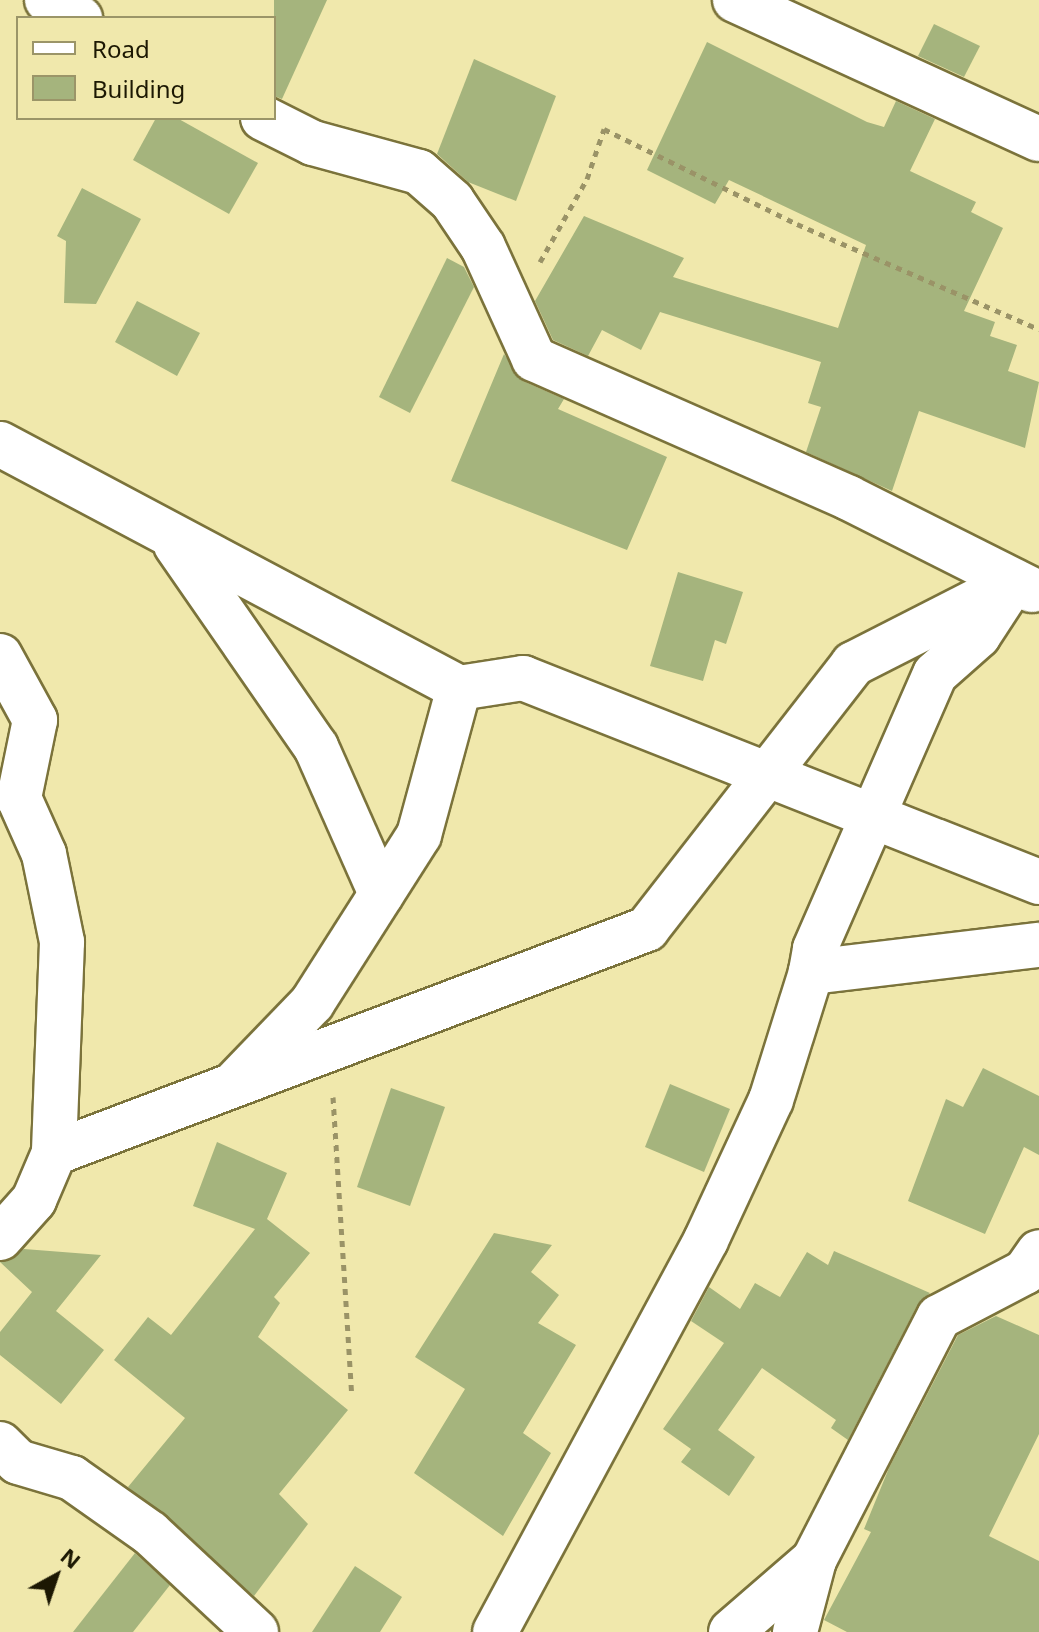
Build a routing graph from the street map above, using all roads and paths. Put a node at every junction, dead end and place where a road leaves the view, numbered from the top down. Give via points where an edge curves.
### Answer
1 (47, 0) edge
2 (735, 0) edge
3 (76, 16) edge
4 (267, 120) edge
5 (1039, 139) edge
6 (512, 312) junction
7 (1039, 329) edge
8 (0, 444) edge
9 (171, 537) junction
10 (1026, 588) edge
11 (0, 656) edge
12 (459, 688) junction
13 (765, 774) junction
14 (876, 818) junction
15 (1039, 882) edge
16 (381, 894) junction
17 (1039, 945) edge
18 (811, 972) junction
19 (344, 1047) junction
20 (229, 1089) junction
21 (54, 1153) junction
22 (0, 1238) edge
23 (1039, 1252) edge
24 (352, 1395) dead end
25 (0, 1444) edge
26 (814, 1560) junction
27 (240, 1625) edge
28 (495, 1632) edge
29 (731, 1632) edge
30 (795, 1632) edge

1 - 3 street
2 - 5 street
4 - 6 street via 313,143 419,172 452,201
6 - 7 path via 587,179 604,129 797,224
6 - 10 street via 534,359 849,498
8 - 9 street
9 - 12 street
9 - 16 street via 316,747
10 - 13 street via 853,664
10 - 14 street via 935,674
11 - 21 street via 35,720 19,798 58,905
12 - 13 street via 523,678
12 - 16 street via 419,835
13 - 14 street
13 - 19 street via 647,929
14 - 15 street
14 - 18 street via 815,949
16 - 20 street via 312,1003
17 - 18 street
18 - 28 street via 771,1100 706,1240
19 - 20 street
19 - 24 path via 332,1103
20 - 21 street
21 - 22 street via 34,1200
23 - 26 street via 1025,1272 939,1317
25 - 27 street via 18,1462 72,1478 139,1525
26 - 29 street
26 - 30 street

